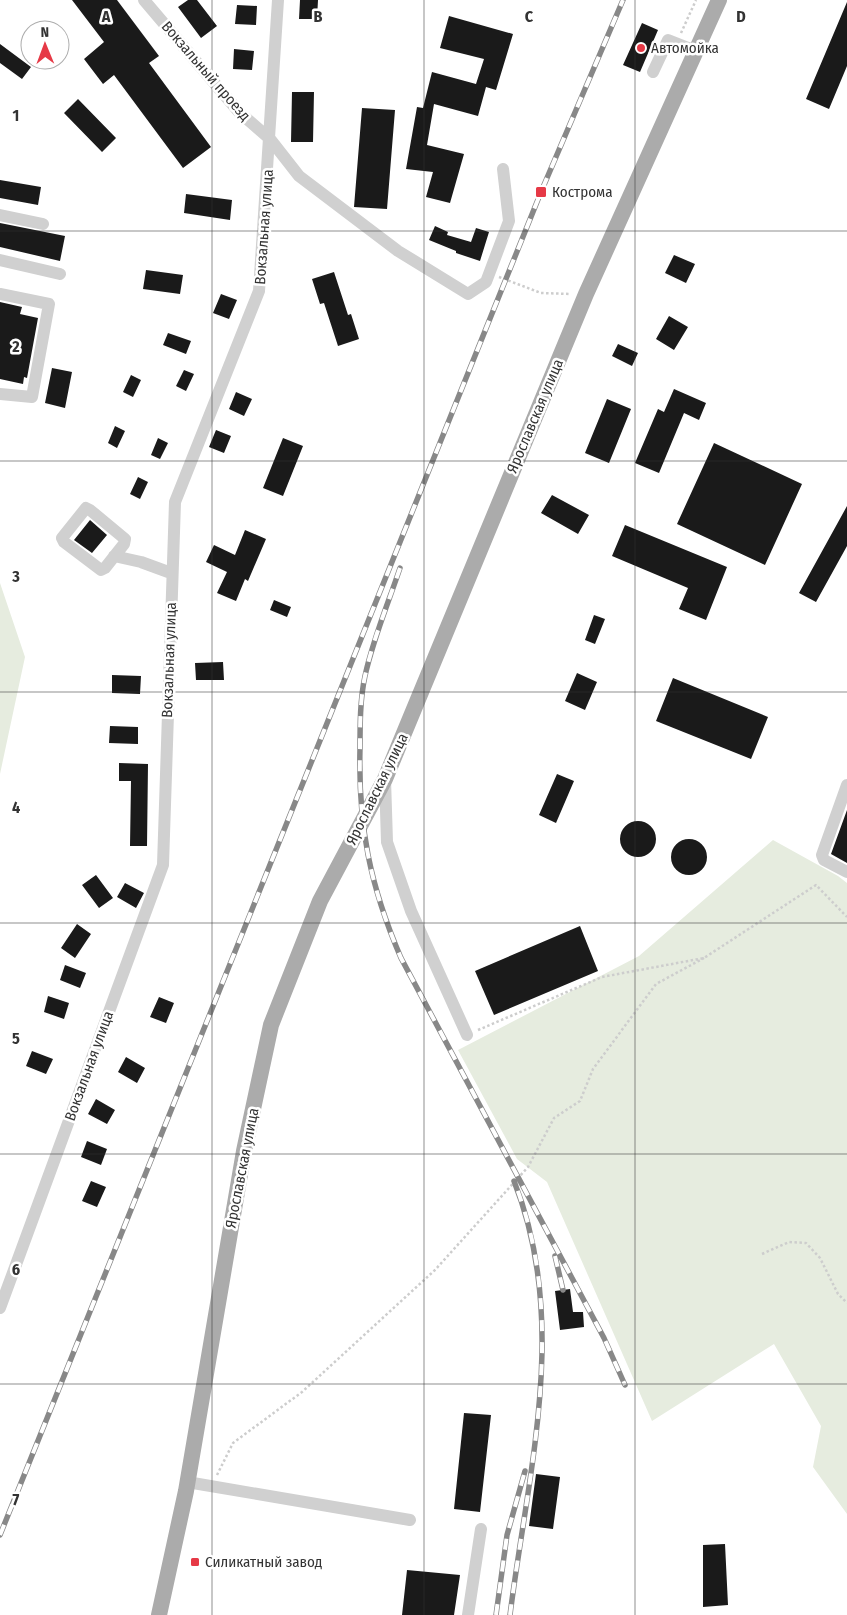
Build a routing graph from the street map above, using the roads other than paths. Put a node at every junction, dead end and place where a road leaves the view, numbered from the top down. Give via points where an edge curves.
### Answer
1 (144, 0) edge
2 (278, 0) edge
3 (719, 0) edge
4 (696, 51) junction
5 (653, 72) dead end
6 (270, 139) junction
7 (503, 169) dead end
8 (0, 215) edge
9 (43, 224) dead end
10 (0, 260) edge
11 (60, 274) dead end
12 (0, 294) edge
13 (0, 394) edge
14 (114, 556) junction
15 (171, 573) junction
16 (385, 779) junction
17 (847, 785) edge
18 (847, 872) edge
19 (467, 1035) road end
20 (4, 1286) edge
21 (0, 1308) edge
22 (187, 1482) junction
23 (410, 1520) dead end
24 (481, 1529) dead end
25 (159, 1615) edge
26 (468, 1615) edge

1 - 6 street, Вокзальный проезд via 239,112
2 - 6 street, Вокзальная улица
3 - 4 main road, Ярославская улица
4 - 5 street via 668,40
4 - 16 main road, Ярославская улица via 586,294
6 - 7 street, Вокзальный проезд via 298,176 398,250 468,294 486,282 509,221
6 - 15 street, Вокзальная улица via 259,291 175,502
8 - 9 street
10 - 11 street
12 - 13 street via 49,304 32,397
14 - 14 street via 105,568 97,569 64,542 63,534 86,508 122,535 124,544
14 - 15 street
15 - 20 street, Вокзальная улица via 163,865
16 - 19 street via 387,842 411,911
16 - 22 main road, Ярославская улица via 320,901 271,1025 244,1151
17 - 18 street via 822,855 824,860
20 - 21 street, Вокзальная улица
22 - 23 street
22 - 25 main road, Ярославская улица
24 - 26 street

